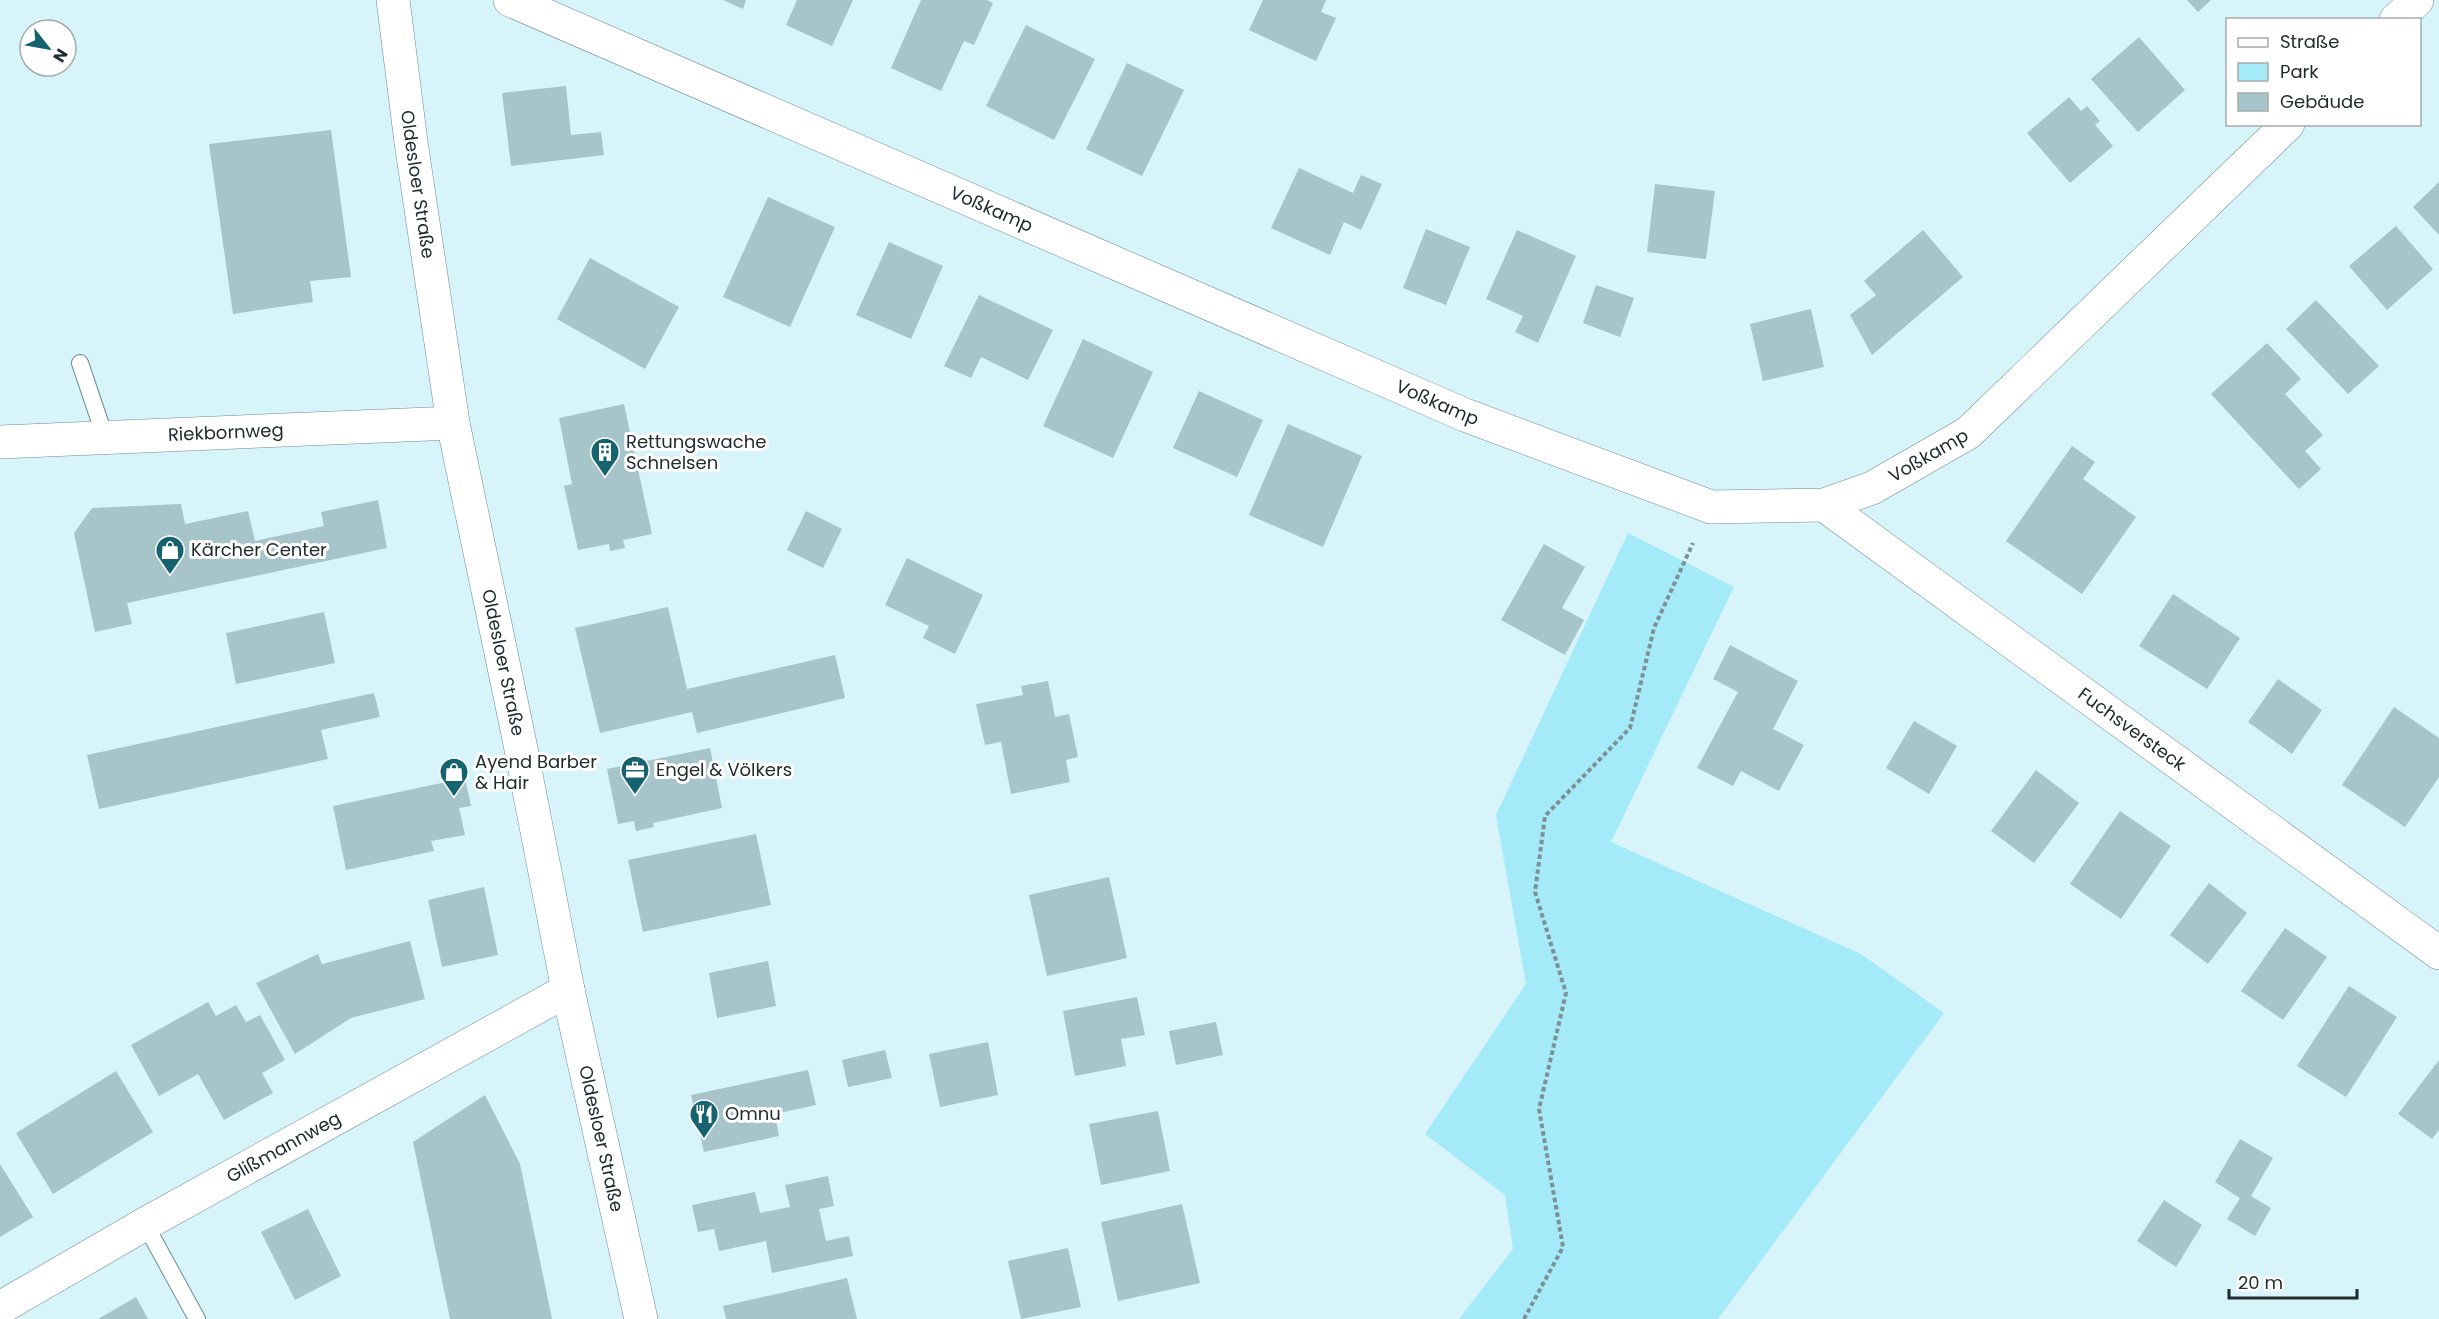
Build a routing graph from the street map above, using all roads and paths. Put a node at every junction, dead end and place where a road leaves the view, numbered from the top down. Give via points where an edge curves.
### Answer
1 (393, 0) edge
2 (510, 0) edge
3 (2416, 0) edge
4 (2398, 18) edge
5 (2286, 126) edge
6 (80, 363) dead end
7 (453, 423) junction
8 (105, 437) junction
9 (15, 441) edge
10 (1824, 505) junction
11 (1711, 507) junction
12 (2439, 953) edge
13 (568, 990) junction
14 (145, 1224) junction
15 (0, 1308) edge
16 (197, 1319) edge
17 (641, 1319) edge
18 (1524, 1319) edge

1 - 7 street, Oldesloer Straße
2 - 11 street, Voßkamp via 1465,415
3 - 4 street
5 - 10 street, Voßkamp via 1968,433 1872,488
6 - 8 lane
7 - 8 street, Riekbornweg
7 - 13 street, Oldesloer Straße
8 - 9 street, Riekbornweg
10 - 11 street, Voßkamp
10 - 12 street, Fuchsversteck
11 - 18 path via 1654,628 1630,728 1545,816 1535,891 1566,993 1539,1109 1563,1247
13 - 14 street, Glißmannweg
13 - 17 street, Oldesloer Straße
14 - 15 street, Glißmannweg
14 - 16 lane

